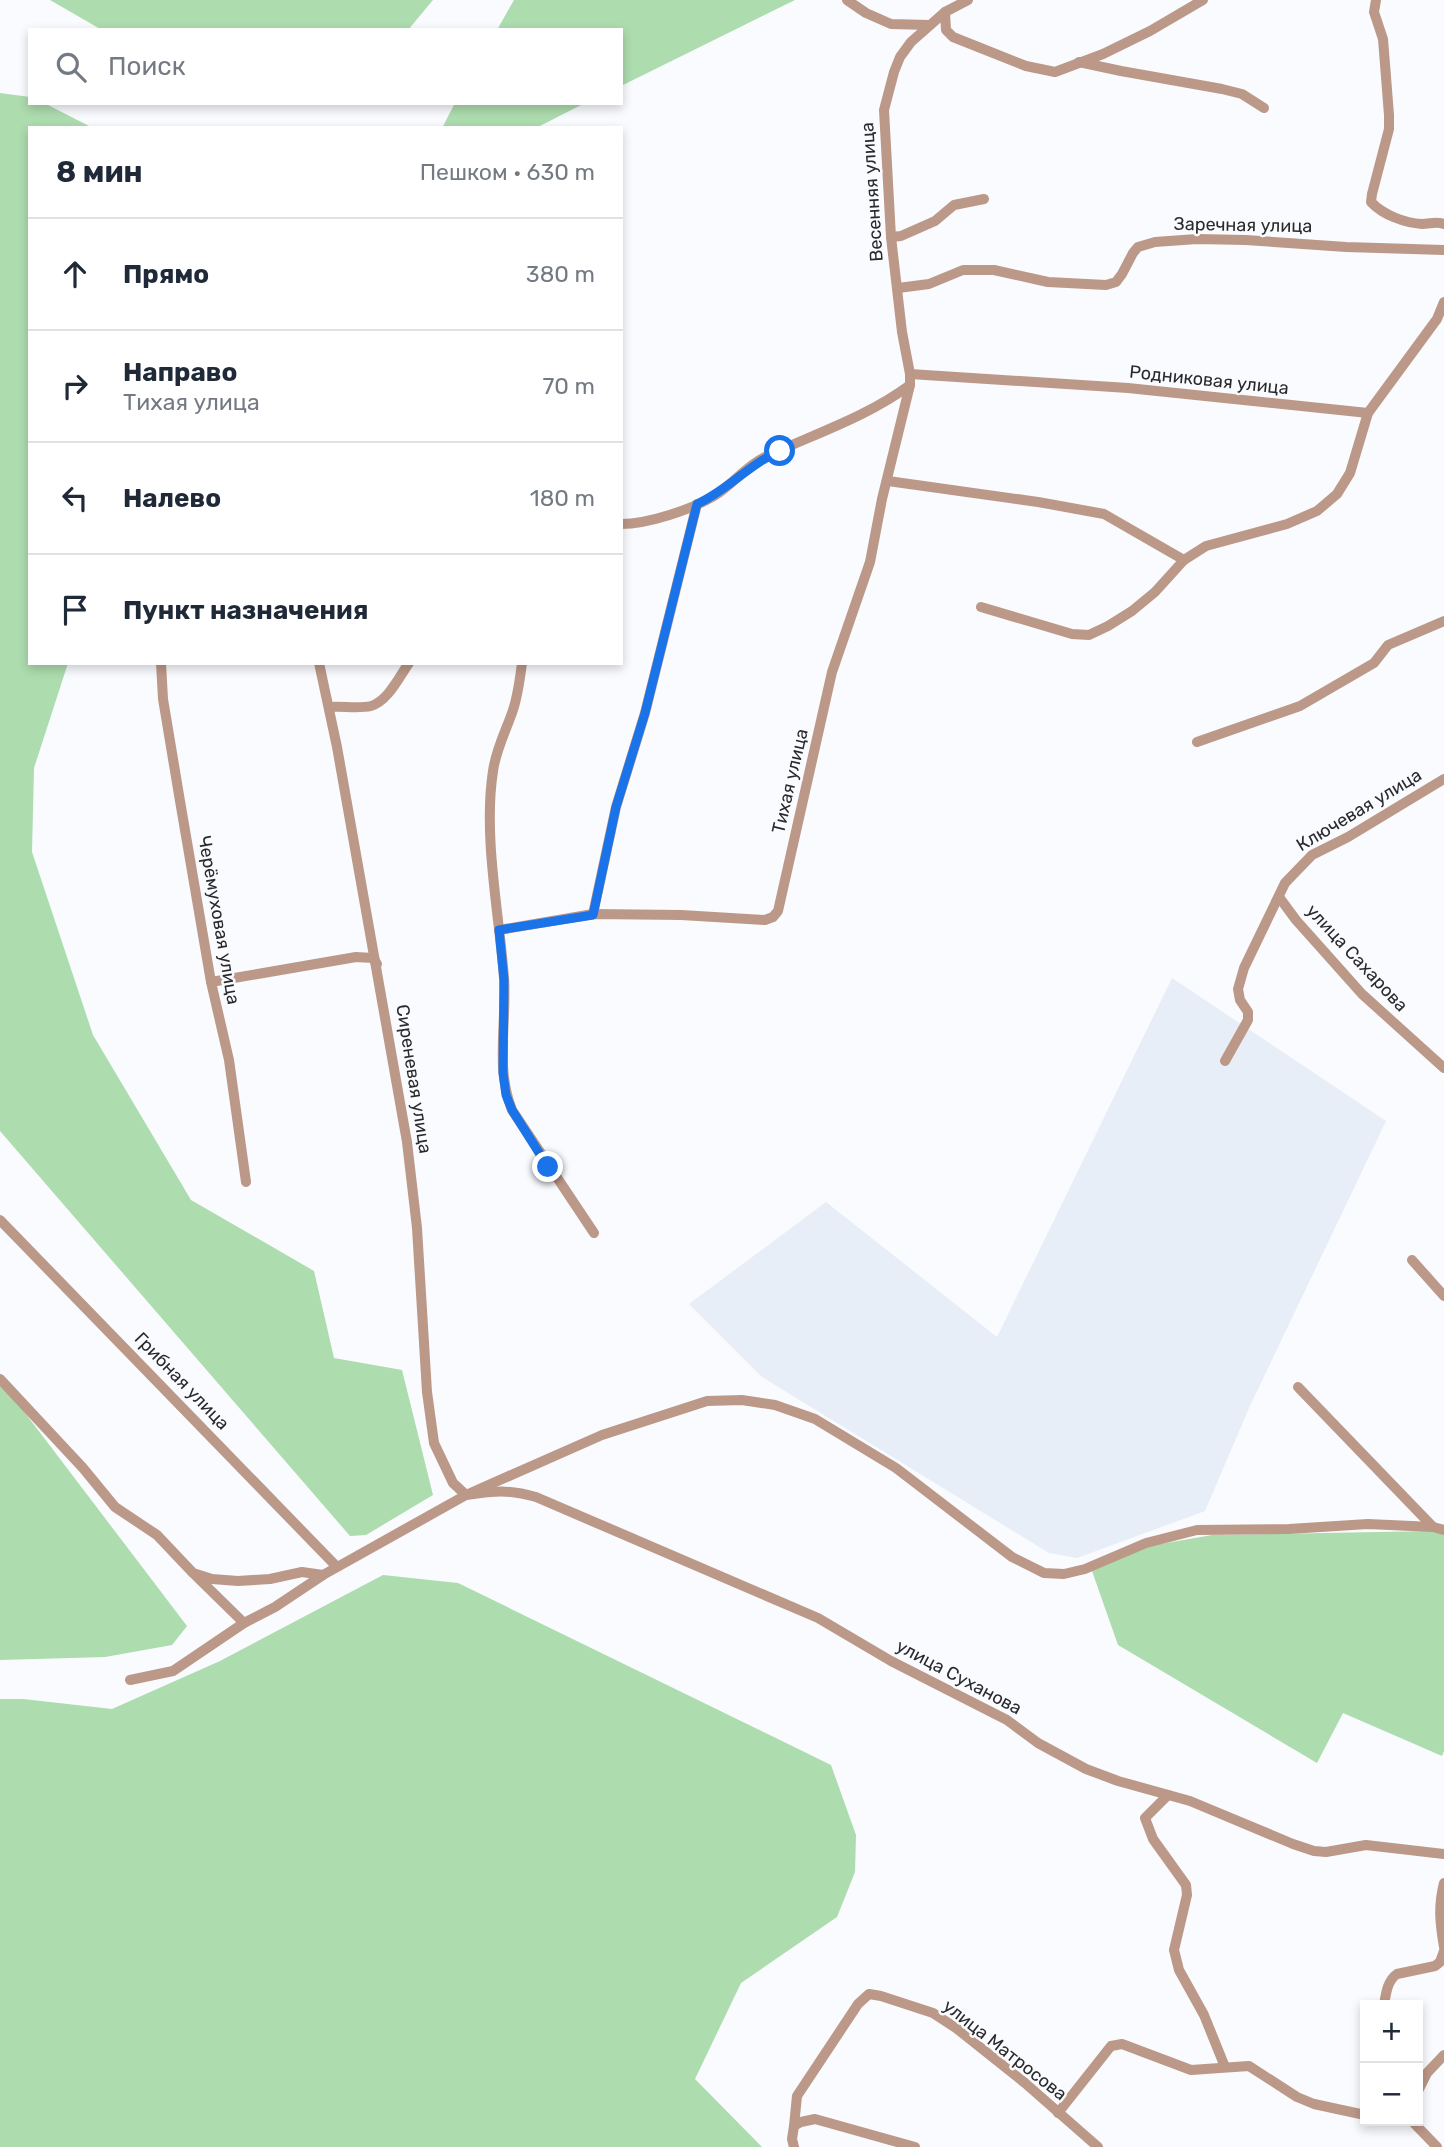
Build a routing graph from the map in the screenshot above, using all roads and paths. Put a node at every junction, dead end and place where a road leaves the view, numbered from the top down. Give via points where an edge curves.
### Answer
1 (847, 0) edge
2 (968, 0) edge
3 (1203, 0) edge
4 (1376, 0) edge
5 (945, 12) junction
6 (929, 25) junction
7 (1079, 62) junction
8 (1264, 108) dead end
9 (984, 200) dead end
10 (1444, 224) edge
11 (891, 236) junction
12 (1444, 250) edge
13 (898, 288) junction
14 (1444, 302) edge
15 (910, 379) junction
16 (1367, 413) junction
17 (888, 481) junction
18 (697, 504) junction
19 (623, 524) edge
20 (1184, 560) junction
21 (981, 607) dead end
22 (1444, 621) edge
23 (161, 665) edge
24 (320, 665) edge
25 (408, 665) edge
26 (522, 665) edge
27 (330, 707) junction
28 (1197, 742) dead end
29 (1442, 781) edge
30 (1444, 795) edge
31 (1279, 897) junction
32 (593, 915) junction
33 (499, 930) junction
34 (377, 964) junction
35 (211, 982) junction
36 (1225, 1060) dead end
37 (1444, 1068) edge
38 (246, 1182) dead end
39 (0, 1220) edge
40 (594, 1233) dead end
41 (1412, 1260) dead end
42 (1444, 1296) edge
43 (0, 1379) edge
44 (1298, 1387) dead end
45 (466, 1495) junction
46 (1438, 1529) edge
47 (337, 1567) junction
48 (193, 1573) junction
49 (323, 1575) junction
50 (244, 1623) junction
51 (130, 1680) dead end
52 (1168, 1795) junction
53 (1444, 1853) edge
54 (1444, 1883) edge
55 (1444, 1949) edge
56 (1385, 2000) edge
57 (1444, 2055) edge
58 (1224, 2067) junction
59 (1423, 2081) edge
60 (1058, 2113) junction
61 (1360, 2114) edge
62 (794, 2126) junction
63 (1417, 2126) edge
64 (794, 2147) edge
65 (915, 2147) edge
66 (1098, 2147) edge
67 (1437, 2147) edge

1 - 6 street via 891,24
2 - 5 street, Весенняя улица
3 - 7 street via 1150,31
4 - 10 street via 1390,115 1371,202 1380,211 1412,223
5 - 6 street, Весенняя улица
5 - 7 street via 946,30 953,37 1026,66 1055,72
6 - 11 street, Весенняя улица via 900,57 884,110
7 - 8 street via 1222,89 1242,94
9 - 11 street via 954,205 935,222
11 - 13 street, Весенняя улица
12 - 13 street, Заречная улица via 1246,240 1169,241 1138,247 1122,275 1106,285 963,270 929,284
13 - 15 street, Весенняя улица
14 - 16 street via 1437,319
15 - 16 street, Родниковая улица via 1128,388
15 - 17 street, Тихая улица
15 - 18 street via 890,400 762,458
16 - 20 street via 1350,473 1337,494 1317,511 1206,546
17 - 20 street via 1104,514
17 - 32 street, Тихая улица via 870,562 832,672 778,911 765,920
18 - 19 street
18 - 32 street via 645,713 616,807
20 - 21 street via 1132,611 1089,635
22 - 28 street via 1388,645 1374,663 1300,706
23 - 35 street, Черёмуховая улица
24 - 27 street, Сиреневая улица
25 - 27 street via 381,701 372,706
26 - 33 street via 513,711 492,772 490,822
27 - 34 street, Сиреневая улица
29 - 30 street
29 - 31 street, Ключевая улица via 1312,855 1285,883
31 - 36 street, Ключевая улица via 1244,968 1238,989 1248,1020
31 - 37 street, улица Сахарова via 1362,994
32 - 33 street, Тихая улица
33 - 40 street via 506,1095
34 - 35 street via 373,958 356,957
34 - 45 street, Сиреневая улица via 407,1143 434,1443 453,1483
35 - 38 street, Черёмуховая улица via 229,1060
39 - 47 street, Грибная улица
41 - 42 street
43 - 48 street via 115,1507 157,1535
44 - 46 street
45 - 46 street via 602,1435 708,1401 743,1400 815,1419 896,1468 1012,1557 1044,1573 1084,1569 1197,1530 1368,1524
45 - 47 street
45 - 52 street, улица Суханова via 519,1492 571,1511 818,1618 1007,1720 1086,1769
47 - 49 street
48 - 49 street via 238,1581 302,1572
48 - 50 street
49 - 50 street
50 - 51 street via 173,1671
52 - 53 street, улица Суханова via 1314,1851 1366,1845
52 - 58 street via 1145,1818 1153,1839 1186,1885 1174,1950
54 - 55 street via 1438,1914
55 - 56 street via 1435,1966 1393,1977
57 - 59 street
58 - 60 street via 1191,2070 1122,2044 1111,2046
58 - 61 street via 1249,2066 1297,2097
60 - 62 street, улица Матросова via 933,2013 869,1994 797,2096
60 - 66 street, улица Матросова
62 - 64 street
62 - 65 street via 815,2119
63 - 67 street

